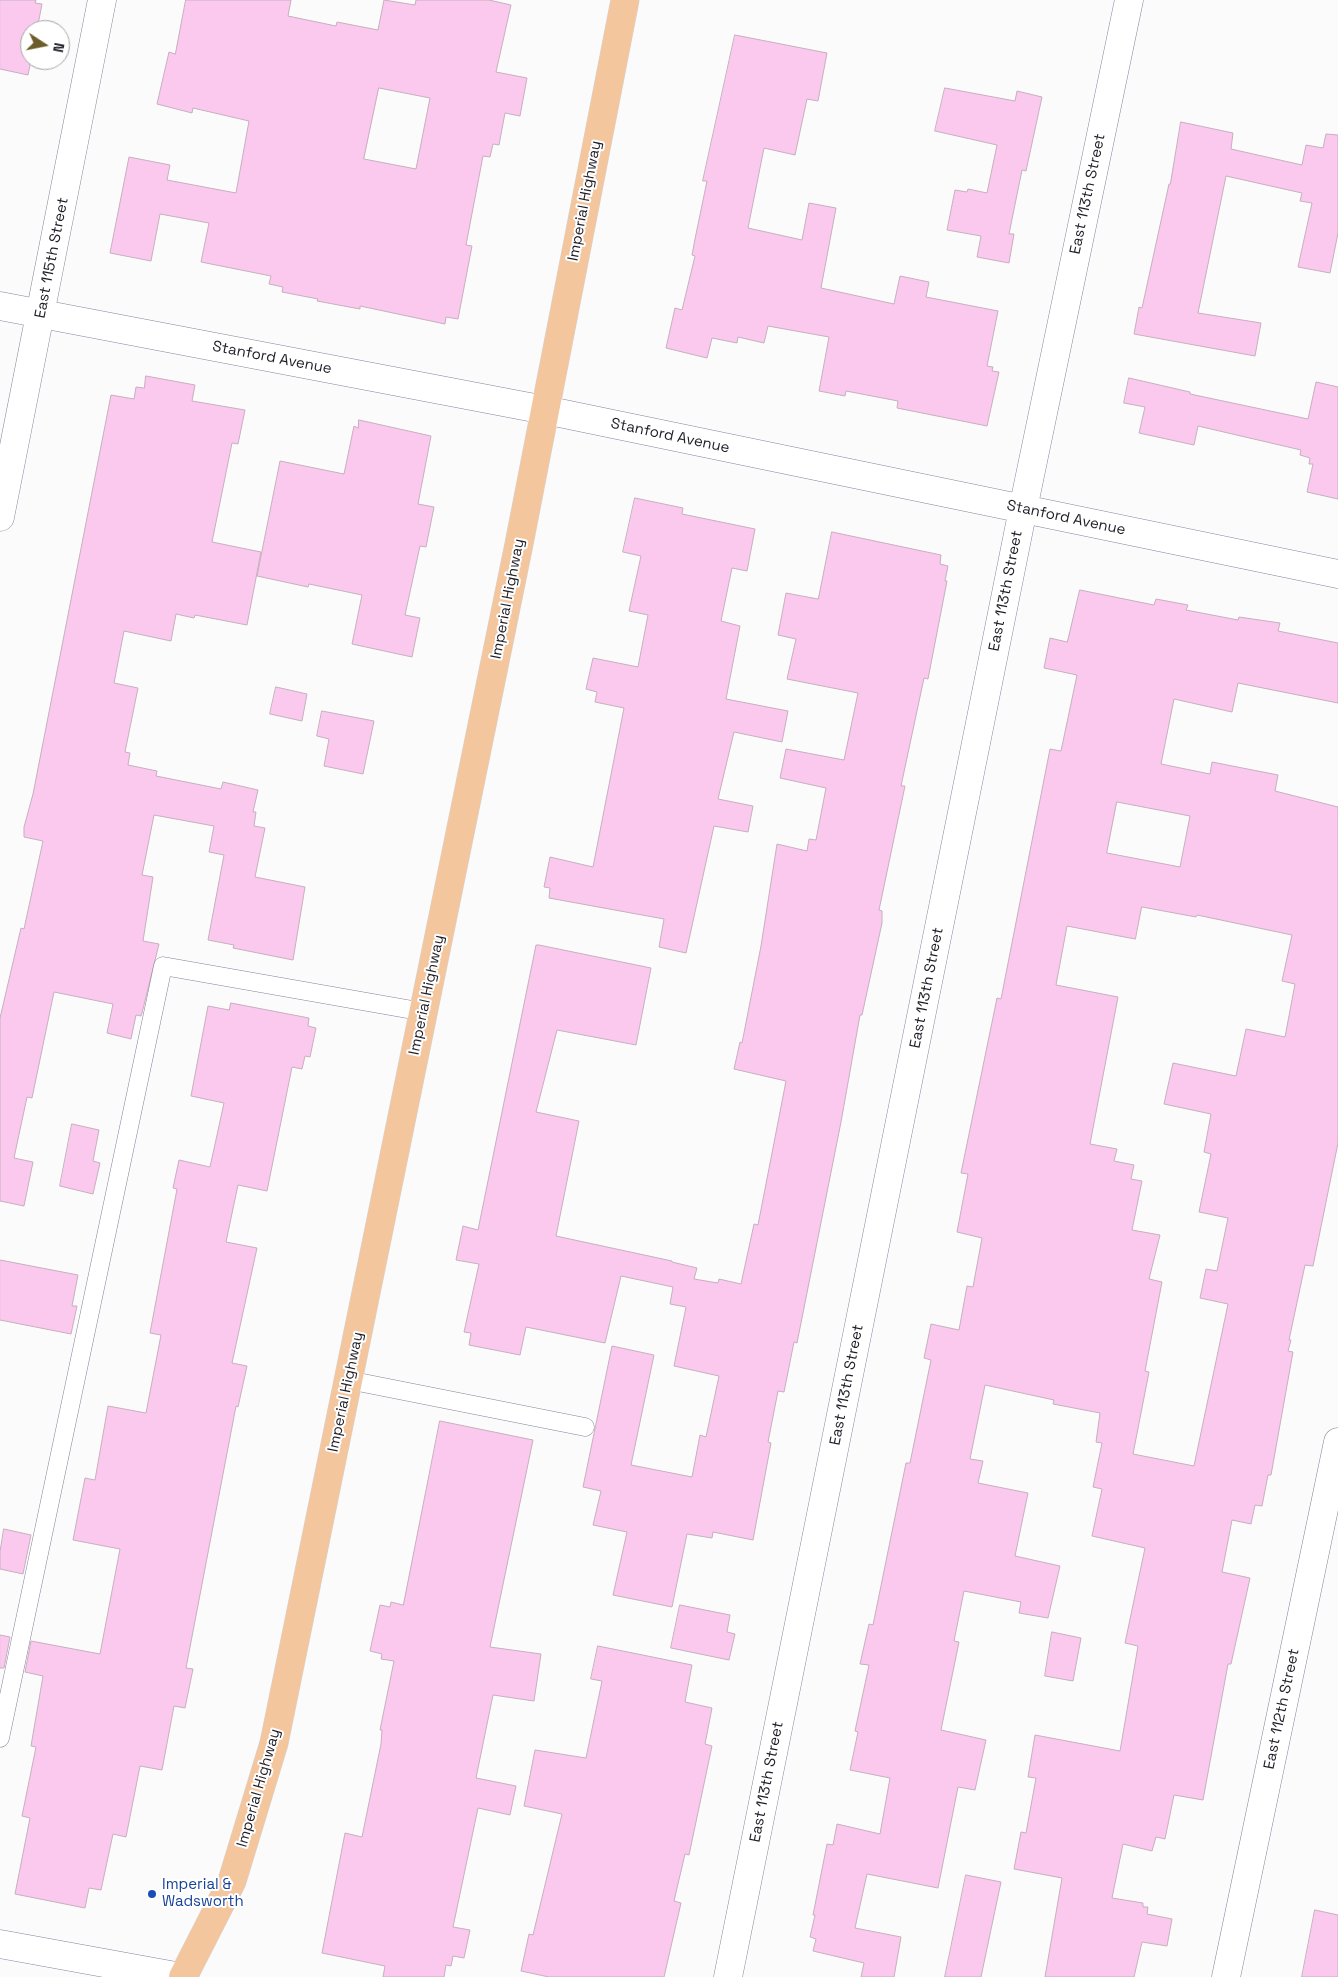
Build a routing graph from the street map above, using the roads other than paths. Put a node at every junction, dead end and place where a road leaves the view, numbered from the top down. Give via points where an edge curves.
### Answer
1 (102, 0) edge
2 (625, 0) edge
3 (1129, 0) edge
4 (0, 306) edge
5 (41, 314) junction
6 (545, 410) junction
7 (1023, 509) junction
8 (0, 517) edge
9 (1338, 574) edge
10 (424, 1012) junction
11 (348, 1380) junction
12 (585, 1427) dead end
13 (1338, 1442) edge
14 (0, 1738) edge
15 (0, 1944) edge
16 (182, 1977) edge
17 (728, 1977) edge
18 (1226, 1977) edge

1 - 5 street, East 115th Street
2 - 6 main road, Imperial Highway
3 - 7 street, East 113th Street
4 - 5 street, Stanford Avenue
5 - 6 street, Stanford Avenue
5 - 8 street, East 115th Street
6 - 7 street, Stanford Avenue
6 - 10 main road, Imperial Highway
7 - 9 street, Stanford Avenue
7 - 17 street, East 113th Street
10 - 11 main road, Imperial Highway
10 - 14 lane via 163,966
11 - 12 lane
11 - 16 main road, Imperial Highway via 274,1743 232,1881
13 - 18 street, East 112th Street
15 - 16 street

